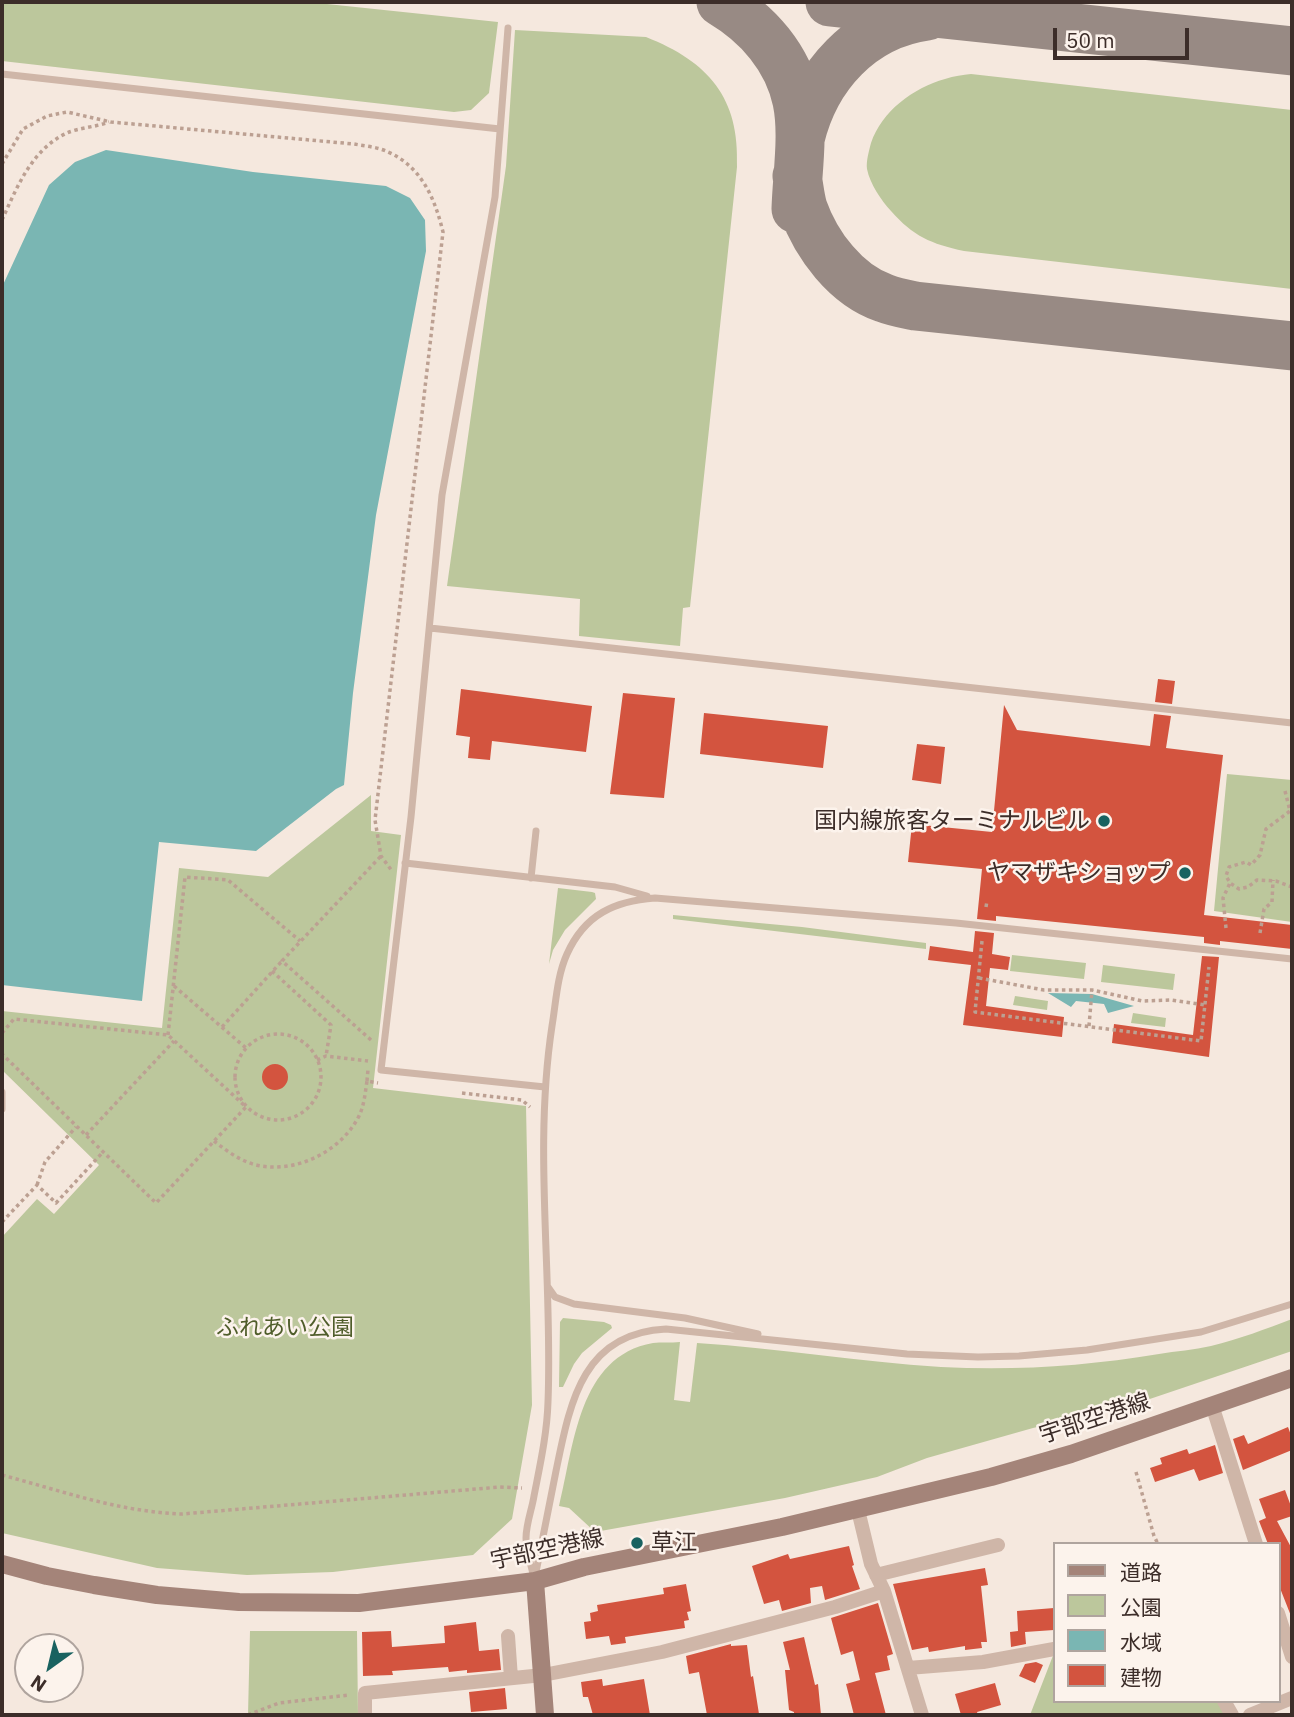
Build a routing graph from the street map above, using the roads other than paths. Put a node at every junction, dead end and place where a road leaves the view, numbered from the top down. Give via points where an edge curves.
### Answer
1 (508, 28) dead end
2 (2, 74) edge
3 (500, 129) junction
4 (429, 628) junction
5 (1292, 723) edge
6 (536, 831) dead end
7 (405, 863) junction
8 (531, 878) junction
9 (655, 898) junction
10 (1292, 958) edge
11 (545, 1087) junction
12 (2, 1091) edge
13 (2, 1109) edge
14 (547, 1283) junction
15 (1292, 1304) edge
16 (791, 1340) junction
17 (1292, 1378) edge
18 (1212, 1405) junction
19 (859, 1510) junction
20 (1255, 1542) edge
21 (998, 1545) dead end
22 (2, 1564) edge
23 (876, 1574) junction
24 (535, 1581) junction
25 (884, 1591) junction
26 (1280, 1619) edge
27 (508, 1636) dead end
28 (1052, 1649) edge
29 (1292, 1657) edge
30 (908, 1668) junction
31 (543, 1675) junction
32 (511, 1678) junction
33 (1280, 1703) edge
34 (365, 1715) edge
35 (545, 1715) edge
36 (922, 1715) edge
37 (1251, 1715) edge

1 - 3 lane
2 - 3 lane
3 - 4 lane via 495,197 443,495
4 - 5 lane
4 - 7 lane
6 - 8 lane
7 - 8 lane
7 - 11 lane via 381,1070
8 - 9 lane via 615,887
9 - 10 lane
9 - 11 lane via 614,905 585,926 567,953 559,980
11 - 14 lane
12 - 13 lane
14 - 16 lane via 555,1297 574,1304 685,1318
14 - 24 lane via 547,1426 526,1539
15 - 16 lane via 1188,1335 1020,1356 907,1354
16 - 24 lane via 649,1330 622,1338 599,1355 582,1379 570,1411
17 - 18 main road, 宇部空港線
18 - 19 main road, 宇部空港線 via 1071,1454
18 - 20 street
19 - 23 street
19 - 24 main road, 宇部空港線
21 - 23 street
22 - 24 main road, 宇部空港線 via 94,1585 239,1602 359,1603
23 - 25 street
24 - 31 main road
25 - 30 street
25 - 31 street via 662,1652
26 - 29 street
27 - 32 street
28 - 30 street via 983,1662
30 - 36 street
31 - 32 street
31 - 35 main road
32 - 34 street via 365,1693
33 - 37 street

